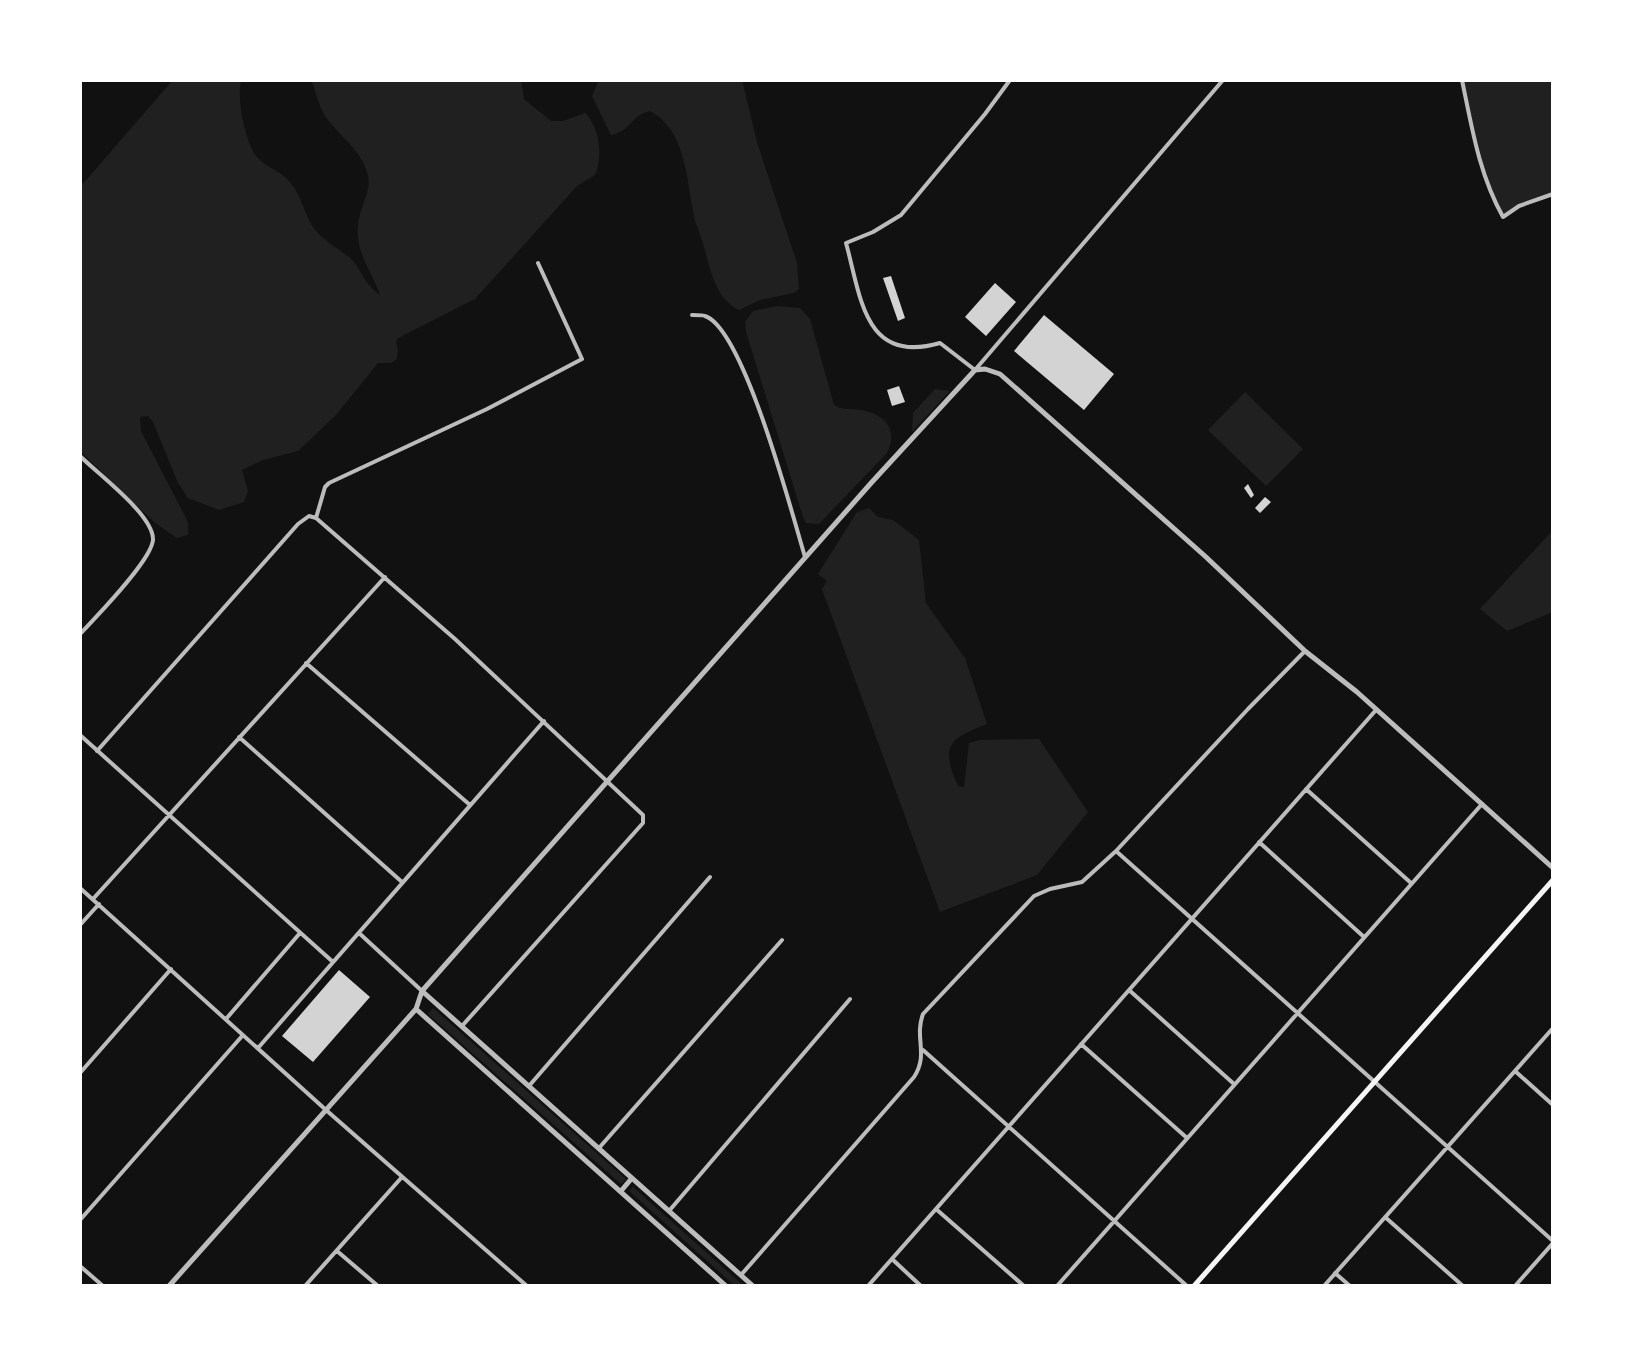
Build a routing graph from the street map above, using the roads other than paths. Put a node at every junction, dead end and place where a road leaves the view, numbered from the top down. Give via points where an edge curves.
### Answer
1 (1010, 80) edge
2 (1223, 80) edge
3 (1462, 80) edge
4 (1553, 194) edge
5 (538, 263) dead end
6 (692, 315) dead end
7 (975, 370) junction
8 (80, 456) edge
9 (316, 518) junction
10 (805, 557) junction
11 (385, 577) junction
12 (80, 634) edge
13 (1305, 651) junction
14 (306, 663) junction
15 (1376, 710) junction
16 (544, 721) junction
17 (80, 735) edge
18 (239, 737) junction
19 (97, 751) junction
20 (607, 781) junction
21 (1306, 789) junction
22 (1482, 804) junction
23 (470, 805) junction
24 (168, 814) junction
25 (1259, 842) junction
26 (1116, 851) junction
27 (1553, 868) edge
28 (710, 877) dead end
29 (1553, 880) edge
30 (402, 882) junction
31 (1412, 883) junction
32 (80, 888) edge
33 (93, 899) junction
34 (99, 904) junction
35 (1192, 918) junction
36 (80, 925) edge
37 (300, 932) junction
38 (359, 932) junction
39 (1365, 937) junction
40 (782, 940) dead end
41 (333, 962) junction
42 (171, 969) junction
43 (1129, 990) junction
44 (422, 991) junction
45 (850, 999) dead end
46 (416, 1009) junction
47 (1297, 1013) junction
48 (226, 1019) junction
49 (462, 1026) junction
50 (1553, 1028) edge
51 (243, 1035) junction
52 (1081, 1044) junction
53 (258, 1048) junction
54 (922, 1049) junction
55 (1515, 1071) junction
56 (80, 1073) edge
57 (1374, 1082) junction
58 (1234, 1084) junction
59 (529, 1086) junction
60 (1553, 1105) edge
61 (326, 1110) junction
62 (1009, 1127) junction
63 (1187, 1138) junction
64 (1447, 1147) junction
65 (599, 1148) junction
66 (402, 1177) junction
67 (632, 1178) junction
68 (621, 1191) junction
69 (936, 1209) junction
70 (669, 1211) junction
71 (1385, 1217) junction
72 (80, 1220) edge
73 (1115, 1221) junction
74 (1553, 1242) edge
75 (337, 1251) junction
76 (892, 1259) junction
77 (80, 1266) edge
78 (1335, 1273) junction
79 (741, 1275) junction
80 (103, 1286) edge
81 (169, 1286) edge
82 (305, 1286) edge
83 (378, 1286) edge
84 (527, 1286) edge
85 (726, 1286) edge
86 (753, 1286) edge
87 (868, 1286) edge
88 (921, 1286) edge
89 (1024, 1286) edge
90 (1057, 1286) edge
91 (1187, 1286) edge
92 (1194, 1286) edge
93 (1324, 1286) edge
94 (1350, 1286) edge
95 (1463, 1286) edge
96 (1515, 1286) edge

1 - 7 street via 901,215 846,243 874,331 898,345 940,343
2 - 7 street
3 - 4 street via 1480,165 1503,217
5 - 9 street via 582,359 329,483
6 - 10 street via 705,315 713,322 739,358
7 - 10 street
7 - 13 street via 1000,374
8 - 12 street via 147,522 153,537 148,556
9 - 11 street
9 - 19 street via 309,516 298,524
10 - 20 street
11 - 14 street
11 - 16 street
13 - 15 street
13 - 26 street
14 - 18 street
14 - 23 street
15 - 21 street
15 - 22 street
16 - 20 street
16 - 23 street
17 - 19 street
18 - 24 street
18 - 30 street
19 - 24 street
20 - 44 street
20 - 49 street via 640,809 643,823
21 - 25 street
21 - 31 street
22 - 27 street
22 - 31 street
23 - 30 street
24 - 33 street
24 - 37 street
25 - 35 street
25 - 39 street
26 - 35 street
26 - 54 street via 1082,882 1034,896 923,1014
28 - 59 street
29 - 57 main road
30 - 38 street
31 - 39 street
32 - 33 street
33 - 34 street
34 - 36 street
34 - 42 street
35 - 43 street
35 - 47 street
37 - 41 street
37 - 48 street
38 - 41 street
38 - 44 street
39 - 47 street
40 - 65 street
41 - 53 street
42 - 48 street
42 - 56 street
43 - 52 street
43 - 58 street
44 - 46 street
44 - 49 street
45 - 70 street
46 - 61 street
46 - 68 street
47 - 57 street
47 - 58 street
48 - 51 street
49 - 59 street
50 - 55 street
51 - 53 street
51 - 72 street
52 - 62 street
52 - 63 street
53 - 61 street
54 - 62 street
54 - 79 street via 923,1063 914,1077
55 - 60 street
55 - 64 street
57 - 64 street
57 - 92 main road
58 - 63 street
59 - 65 street
61 - 66 street
61 - 81 street
62 - 69 street
62 - 73 street
63 - 73 street
64 - 71 street
64 - 74 street
65 - 67 street
66 - 75 street
66 - 84 street
67 - 68 street
67 - 70 street
68 - 85 street
69 - 76 street
69 - 89 street
70 - 79 street
71 - 78 street
71 - 95 street
73 - 90 street
73 - 91 street
74 - 96 street
75 - 82 street
75 - 83 street
76 - 87 street
76 - 88 street
77 - 80 street
78 - 93 street
78 - 94 street
79 - 86 street

